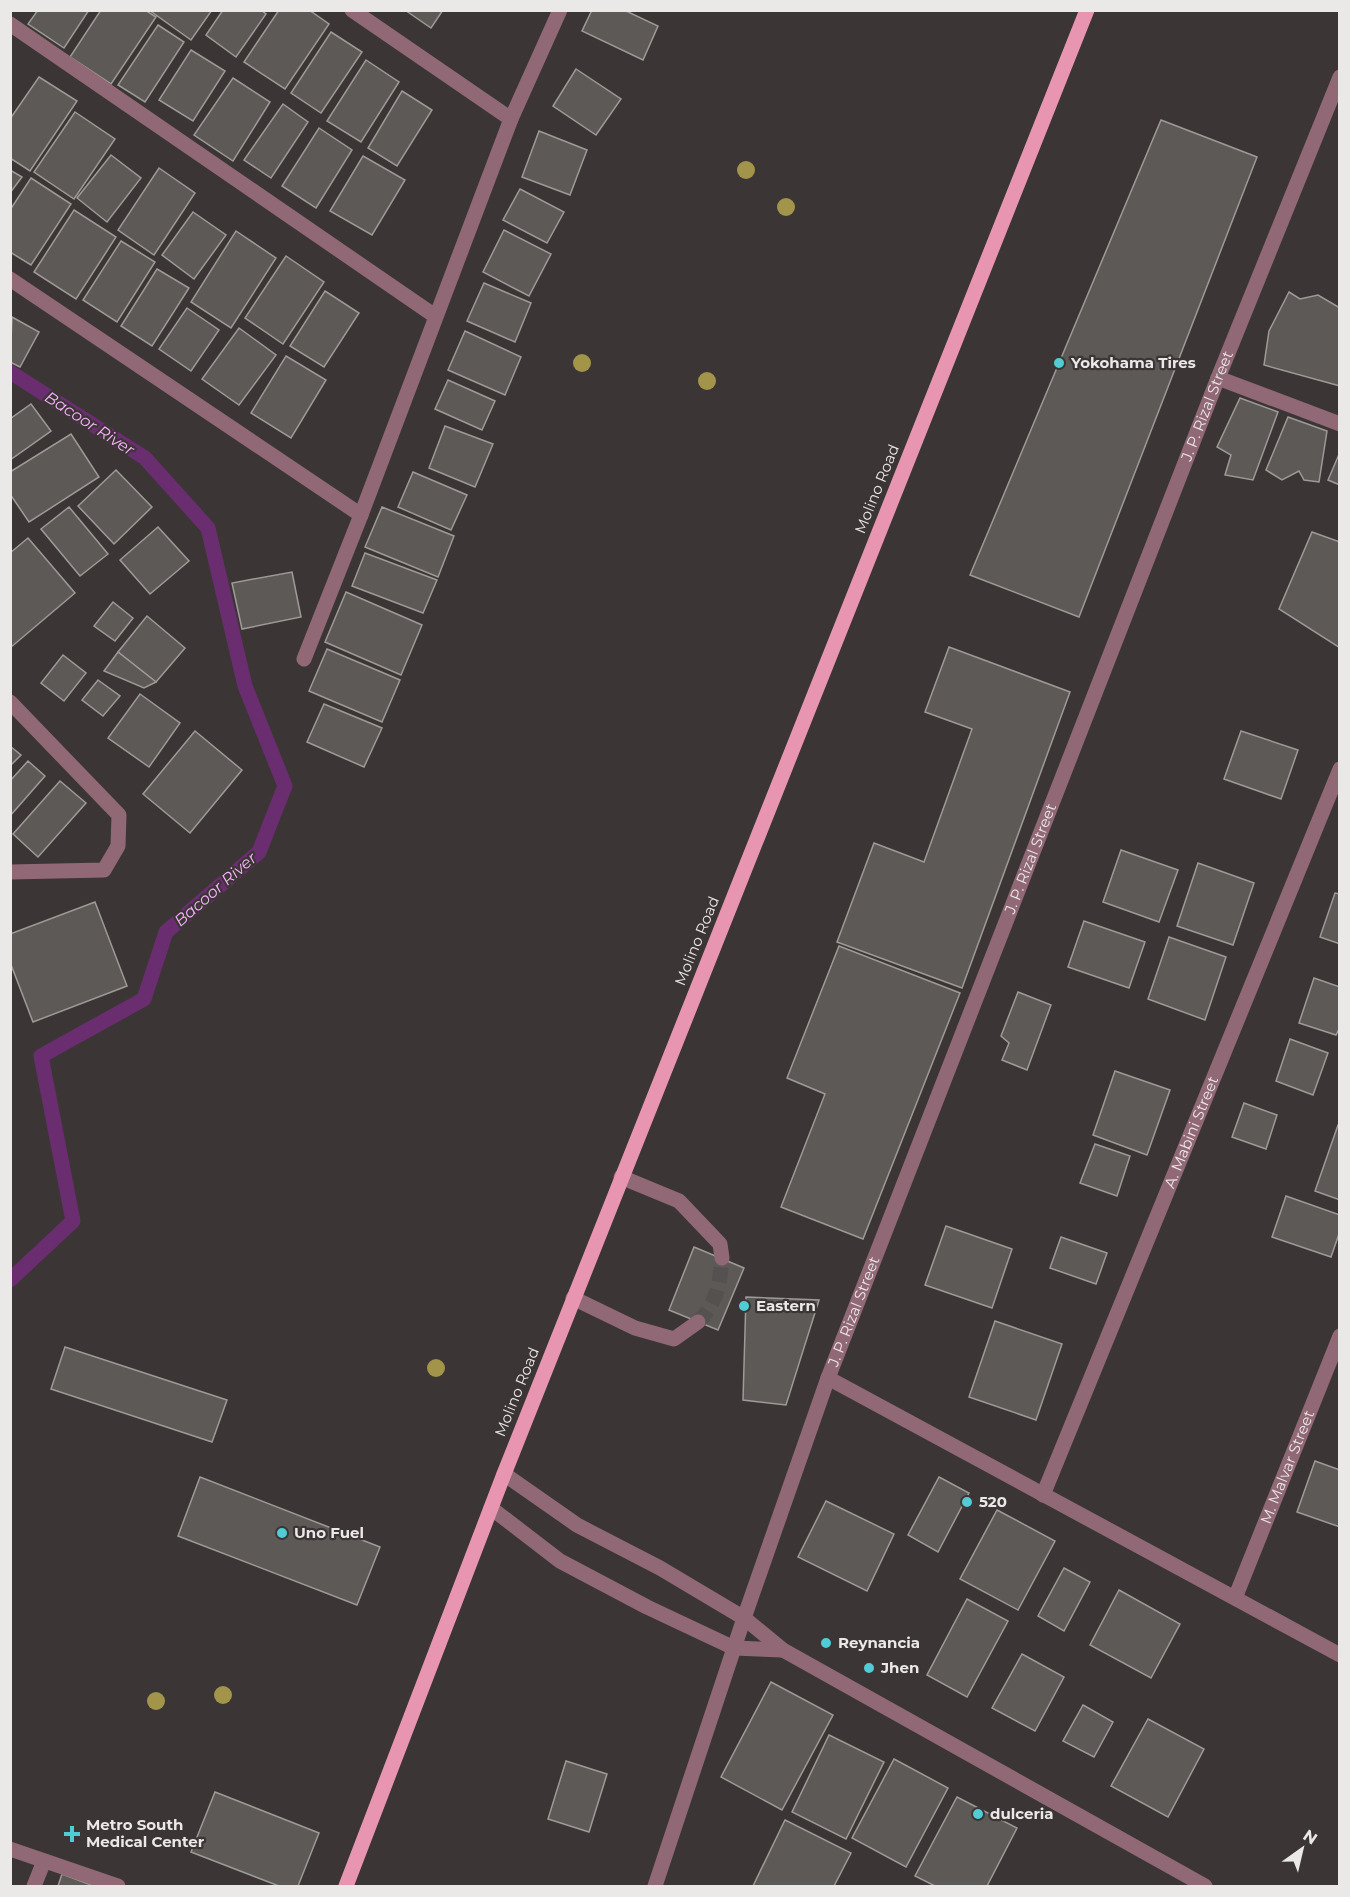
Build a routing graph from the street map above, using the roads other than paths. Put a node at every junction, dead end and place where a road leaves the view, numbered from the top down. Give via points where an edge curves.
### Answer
1 (352, 10) edge
2 (561, 10) edge
3 (1087, 10) edge
4 (10, 24) edge
5 (1340, 77) edge
6 (511, 119) junction
7 (10, 279) edge
8 (435, 316) junction
9 (1218, 378) junction
10 (1340, 424) edge
11 (361, 515) junction
12 (304, 659) dead end
13 (10, 702) edge
14 (1340, 769) edge
15 (10, 872) edge
16 (621, 1177) junction
17 (722, 1258) tunnel mouth
18 (573, 1298) junction
19 (698, 1322) tunnel mouth
20 (1340, 1336) edge
21 (828, 1378) junction
22 (504, 1474) junction
23 (1042, 1495) junction
24 (491, 1508) junction
25 (1235, 1598) junction
26 (744, 1618) junction
27 (734, 1648) junction
28 (783, 1650) junction
29 (1340, 1655) edge
30 (10, 1849) edge
31 (44, 1861) junction
32 (656, 1886) edge
33 (34, 1887) edge
34 (118, 1887) edge
35 (346, 1887) edge
36 (1205, 1887) edge

1 - 6 street
2 - 6 street
3 - 16 main road, Molino Road
4 - 8 street
5 - 9 street, J. P. Rizal Street
6 - 8 street
7 - 11 street
8 - 11 street
9 - 10 street
9 - 21 street, J. P. Rizal Street
11 - 12 street
13 - 15 street via 119,815 118,846 104,870
14 - 23 street, A. Mabini Street
16 - 17 street via 679,1201 720,1244
16 - 18 main road, Molino Road
18 - 19 street via 635,1328 674,1339
18 - 22 main road, Molino Road
20 - 25 street, M. Malvar Street
21 - 23 street
21 - 26 street, J. P. Rizal Street
22 - 24 main road, Molino Road
22 - 26 street via 577,1525
23 - 25 street
24 - 27 street via 560,1561
24 - 35 main road, Molino Road
25 - 29 street
26 - 27 street, J. P. Rizal Street
26 - 28 street
27 - 28 street
27 - 32 street, J. P. Rizal Street
28 - 36 street
30 - 31 street
31 - 33 street
31 - 34 street

